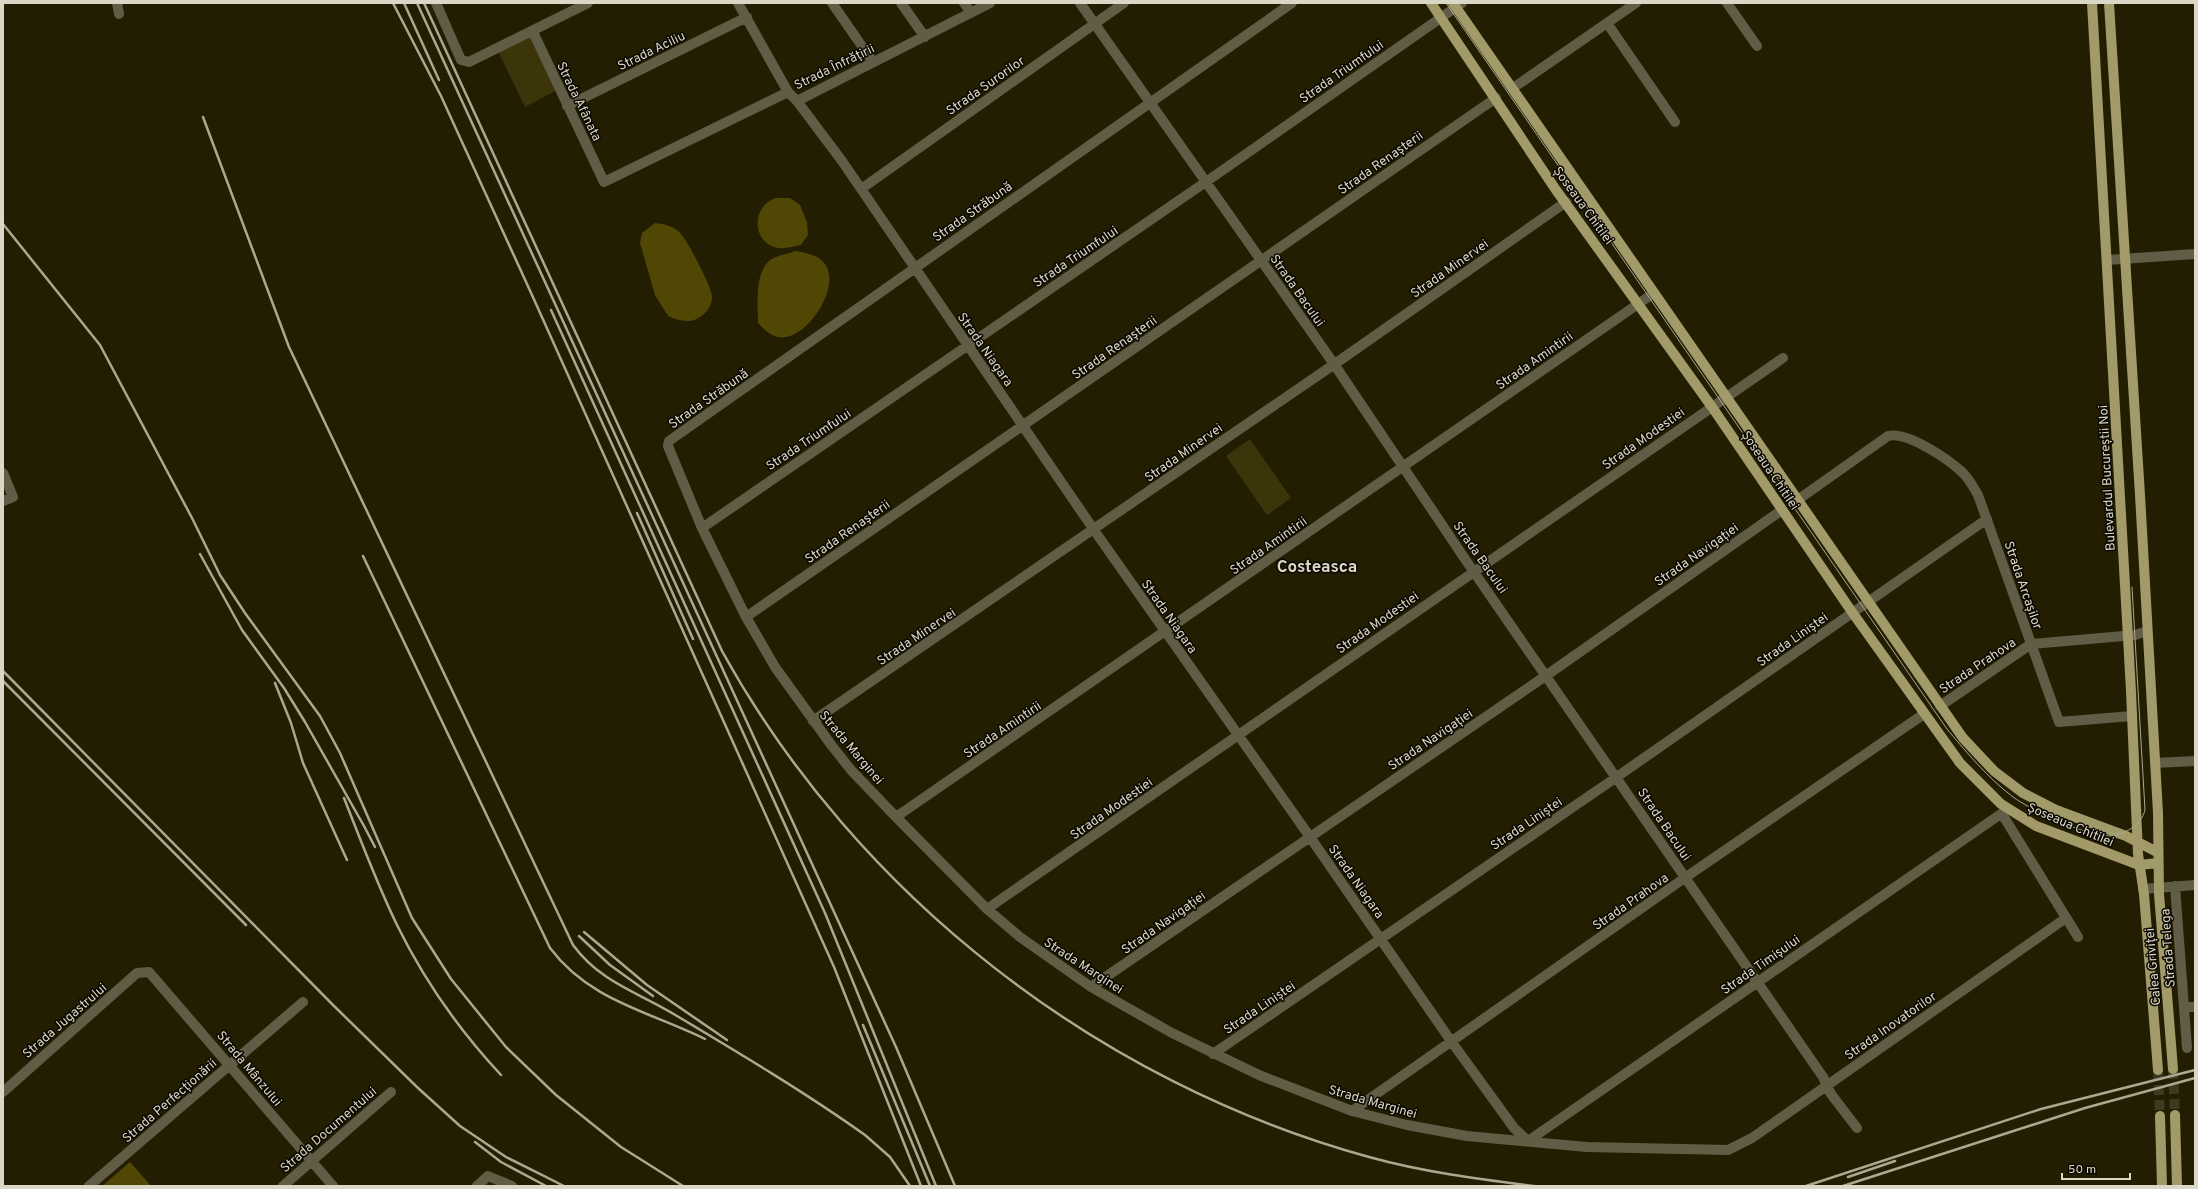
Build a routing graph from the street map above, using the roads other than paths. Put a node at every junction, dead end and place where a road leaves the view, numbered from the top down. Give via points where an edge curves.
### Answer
1 (117, 3) edge
2 (436, 3) edge
3 (565, 3) edge
4 (588, 3) edge
5 (738, 3) edge
6 (832, 3) edge
7 (901, 3) edge
8 (964, 3) edge
9 (990, 3) edge
10 (1080, 3) edge
11 (1124, 3) edge
12 (1292, 3) edge
13 (1431, 3) edge
14 (1636, 3) edge
15 (1727, 3) edge
16 (2092, 3) edge
17 (2109, 3) edge
18 (1457, 4) edge
19 (570, 12) junction
20 (971, 13) junction
21 (120, 14) dead end
22 (746, 17) junction
23 (1441, 18) junction
24 (1607, 23) junction
25 (1095, 24) junction
26 (533, 32) junction
27 (925, 37) junction
28 (1757, 46) dead end
29 (873, 62) junction
30 (1513, 88) junction
31 (2097, 88) junction
32 (2114, 90) junction
33 (788, 92) junction
34 (1496, 98) junction
35 (797, 101) junction
36 (1149, 102) junction
37 (567, 106) junction
38 (1675, 122) dead end
39 (604, 182) joint
40 (1205, 182) junction
41 (861, 189) junction
42 (1566, 202) junction
43 (2195, 254) edge
44 (2125, 259) junction
45 (1261, 260) junction
46 (2107, 260) junction
47 (914, 268) junction
48 (1654, 293) junction
49 (1639, 304) junction
50 (968, 346) junction
51 (1782, 358) dead end
52 (1334, 364) junction
53 (1726, 397) junction
54 (1712, 407) junction
55 (1023, 426) junction
56 (668, 442) joint
57 (1404, 467) junction
58 (3, 473) edge
59 (1799, 499) junction
60 (3, 501) edge
61 (1782, 510) junction
62 (1987, 519) junction
63 (702, 528) junction
64 (1094, 530) junction
65 (1474, 570) junction
66 (1868, 601) junction
67 (1852, 612) junction
68 (746, 617) junction
69 (2147, 631) junction
70 (1166, 632) junction
71 (2127, 635) junction
72 (2031, 644) junction
73 (1547, 675) junction
74 (1940, 706) junction
75 (1924, 714) junction
76 (2132, 716) junction
77 (813, 722) junction
78 (1238, 736) junction
79 (2195, 761) edge
80 (2155, 763) junction
81 (1617, 777) junction
82 (2005, 812) junction
83 (896, 817) junction
84 (1310, 837) junction
85 (2138, 842) junction
86 (2157, 852) junction
87 (2158, 864) junction
88 (2139, 865) junction
89 (1686, 877) junction
90 (2195, 885) edge
91 (2176, 886) junction
92 (2158, 887) junction
93 (2144, 889) junction
94 (987, 909) junction
95 (2066, 918) junction
96 (2078, 937) dead end
97 (1380, 939) junction
98 (145, 971) joint
99 (1757, 982) junction
100 (1091, 988) junction
101 (303, 1002) dead end
102 (2184, 1007) junction
103 (2195, 1007) edge
104 (1451, 1041) junction
105 (2187, 1048) dead end
106 (1213, 1054) junction
107 (230, 1065) junction
108 (2173, 1069) tunnel mouth
109 (2158, 1070) tunnel mouth
110 (1828, 1084) junction
111 (3, 1092) edge
112 (391, 1092) dead end
113 (1352, 1111) junction
114 (2175, 1115) tunnel mouth
115 (2160, 1116) tunnel mouth
116 (1856, 1128) dead end
117 (1528, 1141) junction
118 (1728, 1150) joint
119 (312, 1162) junction
120 (89, 1186) edge
121 (282, 1186) edge
122 (333, 1186) edge
123 (477, 1186) edge
124 (512, 1186) edge
125 (2162, 1186) edge
126 (2176, 1186) edge

1 - 21 street
2 - 26 street via 464,62
3 - 19 street
4 - 19 street
5 - 22 street
6 - 29 street
7 - 27 street
8 - 20 street
9 - 20 street, Strada Înfrățirii
10 - 25 street, Strada Bacului
11 - 25 street, Strada Surorilor
12 - 36 street, Strada Străbună
13 - 23 main road, Șoseaua Chitilei
14 - 24 street
15 - 28 street
16 - 31 main road, Bulevardul Bucureștii Noi
17 - 32 main road
18 - 23 street, Strada Triumfului
18 - 30 main road, Șoseaua Chitilei
19 - 26 street
20 - 27 street, Strada Înfrățirii
22 - 33 street
22 - 37 street, Strada Aciliu
23 - 34 main road, Șoseaua Chitilei
23 - 40 street, Strada Triumfului
24 - 30 street
24 - 38 street
25 - 36 street, Strada Bacului
25 - 41 street, Strada Surorilor
26 - 37 street, Strada Afânata
27 - 29 street, Strada Înfrățirii
29 - 35 street, Strada Înfrățirii
30 - 48 main road, Șoseaua Chitilei
31 - 32 main road
31 - 46 main road, Bulevardul Bucureștii Noi
32 - 44 main road
33 - 35 street, Strada Înfrățirii
33 - 39 street, Strada Înfrățirii
34 - 42 main road, Șoseaua Chitilei
34 - 45 street, Strada Renașterii
35 - 41 street, Strada Niagara via 818,126
36 - 40 street, Strada Bacului
36 - 47 street, Strada Străbună
37 - 39 street, Strada Afânata
40 - 45 street, Strada Bacului
40 - 50 street, Strada Triumfului
41 - 47 street, Strada Niagara
42 - 49 main road, Șoseaua Chitilei
42 - 52 street, Strada Minervei
43 - 44 street
44 - 46 street
44 - 69 main road
45 - 52 street, Strada Bacului
45 - 55 street, Strada Renașterii
46 - 71 main road, Bulevardul Bucureștii Noi
47 - 50 street, Strada Niagara
47 - 56 street, Strada Străbună
48 - 49 street, Strada Amintirii
48 - 53 main road, Șoseaua Chitilei
49 - 54 main road, Șoseaua Chitilei
49 - 57 street, Strada Amintirii
50 - 55 street, Strada Niagara
50 - 63 street, Strada Triumfului
51 - 53 street, Strada Modestiei
52 - 57 street, Strada Bacului
52 - 64 street, Strada Minervei
53 - 54 street, Strada Modestiei
53 - 59 main road, Șoseaua Chitilei
54 - 61 main road, Șoseaua Chitilei
54 - 65 street, Strada Modestiei
55 - 64 street, Strada Niagara
55 - 68 street, Strada Renașterii
56 - 63 street, Strada Marginei
57 - 65 street, Strada Bacului
57 - 70 street, Strada Amintirii
58 - 60 street via 13,497
59 - 62 street, Strada Arcașilor via 1888,436 1895,434 1906,436 1924,446 1962,472 1978,495
59 - 66 main road, Șoseaua Chitilei
61 - 67 main road, Șoseaua Chitilei
61 - 73 street, Strada Navigației
62 - 66 street
62 - 72 street, Strada Arcașilor
63 - 68 street, Strada Marginei
64 - 70 street, Strada Niagara
64 - 77 street, Strada Minervei
65 - 73 street, Strada Bacului
65 - 78 street, Strada Modestiei
66 - 67 street, Strada Liniștei
66 - 74 main road, Șoseaua Chitilei
67 - 75 main road, Șoseaua Chitilei
67 - 81 street, Strada Liniștei
68 - 77 street, Strada Marginei via 775,667
69 - 71 street, Strada Prahova
69 - 80 main road
70 - 78 street, Strada Niagara
70 - 83 street, Strada Amintirii
71 - 72 street, Strada Prahova
71 - 76 main road, Bulevardul Bucureștii Noi
72 - 74 street, Strada Prahova
72 - 76 street, Strada Arcașilor via 2059,722
73 - 81 street, Strada Bacului
73 - 84 street, Strada Navigației
74 - 85 main road, Șoseaua Chitilei via 1984,761 2022,793 2056,810
75 - 82 main road, Șoseaua Chitilei via 1960,763
75 - 89 street, Strada Prahova
76 - 85 main road, Bulevardul Bucureștii Noi
77 - 83 street, Strada Marginei via 851,770
78 - 84 street, Strada Niagara
78 - 94 street, Strada Modestiei
79 - 80 street
80 - 86 main road
81 - 89 street, Strada Bacului
81 - 97 street, Strada Liniștei
82 - 88 main road, Șoseaua Chitilei via 2047,831
82 - 95 street, Șoseaua Chitilei
82 - 99 street, Strada Timișului
83 - 94 street, Strada Marginei
84 - 97 street, Strada Niagara
84 - 100 street, Strada Navigației
85 - 86 main road, Șoseaua Chitilei
85 - 88 main road, Bulevardul Bucureștii Noi
86 - 87 main road
87 - 88 main road, Șoseaua Chitilei
87 - 92 main road, Calea Griviței
88 - 93 main road, Calea Griviței
89 - 99 street, Strada Bacului
89 - 104 street, Strada Prahova
90 - 91 street
91 - 92 street
91 - 102 street, Strada Telega
92 - 93 street
92 - 108 main road, Calea Griviței
93 - 109 main road, Calea Griviței
94 - 100 street, Strada Marginei via 1020,937
95 - 96 street, Șoseaua Chitilei
95 - 110 street, Strada Inovatorilor
97 - 104 street, Strada Niagara
97 - 106 street, Strada Liniștei
98 - 107 street, Strada Mânzului via 152,975
98 - 111 street, Strada Jugastrului via 137,973
99 - 110 street, Strada Bacului
99 - 117 street, Strada Timișului
100 - 106 street, Strada Marginei
101 - 107 street, Strada Perfecționării
102 - 103 street
102 - 105 street, Strada Telega
104 - 113 street, Strada Prahova
104 - 117 street, Strada Niagara via 1514,1128
106 - 113 street, Strada Marginei via 1304,1094
107 - 119 street, Strada Mânzului
107 - 120 street, Strada Perfecționării
110 - 116 street, Strada Bacului via 1831,1094
110 - 118 street, Strada Inovatorilor via 1752,1138
112 - 119 street, Strada Documentului
113 - 117 street, Strada Marginei via 1462,1135
114 - 126 main road
115 - 125 main road
117 - 118 street, Strada Marginei via 1587,1147
119 - 121 street, Strada Documentului
119 - 122 street, Strada Mânzului
123 - 124 street via 488,1176

